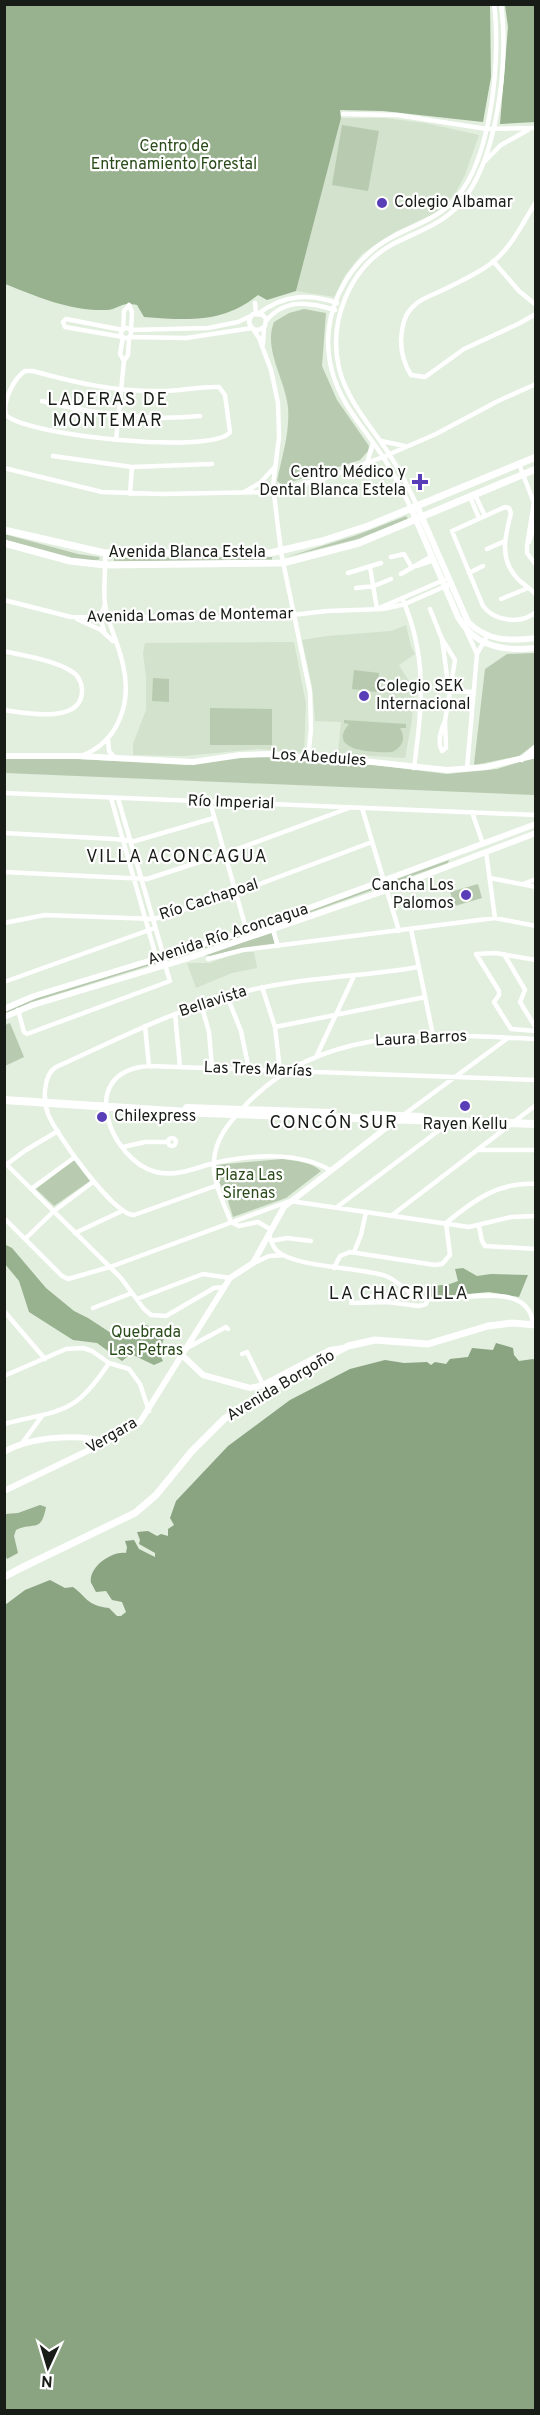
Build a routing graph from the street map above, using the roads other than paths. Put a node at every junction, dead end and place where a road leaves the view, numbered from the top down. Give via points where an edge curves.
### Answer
1 (494, 4) edge
2 (501, 4) edge
3 (343, 114) dead end
4 (533, 128) edge
5 (487, 129) junction
6 (493, 129) junction
7 (482, 164) junction
8 (536, 202) edge
9 (494, 261) junction
10 (334, 302) junction
11 (255, 303) dead end
12 (343, 305) junction
13 (536, 306) edge
14 (332, 309) junction
15 (340, 312) junction
16 (255, 314) junction
17 (536, 314) edge
18 (266, 322) junction
19 (264, 327) junction
20 (252, 328) junction
21 (123, 330) junction
22 (130, 330) junction
23 (123, 337) junction
24 (129, 337) junction
25 (263, 350) junction
26 (124, 361) junction
27 (536, 384) edge
28 (121, 390) junction
29 (42, 401) dead end
30 (119, 414) junction
31 (200, 416) dead end
32 (116, 440) junction
33 (380, 440) junction
34 (374, 444) junction
35 (408, 446) junction
36 (389, 454) junction
37 (53, 456) dead end
38 (383, 457) junction
39 (536, 457) edge
40 (367, 463) junction
41 (519, 464) junction
42 (212, 465) dead end
43 (275, 466) junction
44 (132, 467) junction
45 (4, 468) edge
46 (536, 469) edge
47 (523, 475) junction
48 (273, 492) junction
49 (241, 493) junction
50 (130, 494) junction
51 (472, 496) junction
52 (534, 502) junction
53 (414, 507) junction
54 (536, 509) edge
55 (485, 516) junction
56 (419, 518) junction
57 (479, 518) junction
58 (536, 519) edge
59 (4, 530) edge
60 (505, 542) junction
61 (4, 543) edge
62 (487, 549) dead end
63 (281, 552) junction
64 (105, 553) junction
65 (527, 553) junction
66 (391, 557) dead end
67 (433, 558) junction
68 (283, 563) junction
69 (381, 563) dead end
70 (105, 565) junction
71 (536, 565) edge
72 (483, 566) dead end
73 (370, 567) junction
74 (414, 567) junction
75 (348, 573) dead end
76 (469, 573) junction
77 (401, 574) dead end
78 (391, 579) dead end
79 (447, 582) junction
80 (374, 586) junction
81 (356, 588) dead end
82 (528, 588) junction
83 (536, 595) edge
84 (501, 599) dead end
85 (4, 600) edge
86 (403, 601) junction
87 (105, 604) junction
88 (377, 609) junction
89 (430, 609) dead end
90 (536, 612) edge
91 (293, 616) junction
92 (71, 617) junction
93 (100, 617) junction
94 (110, 618) junction
95 (466, 630) junction
96 (107, 635) junction
97 (487, 636) junction
98 (536, 638) edge
99 (442, 639) junction
100 (115, 643) junction
101 (484, 644) junction
102 (536, 648) edge
103 (4, 651) edge
104 (477, 654) junction
105 (449, 691) junction
106 (473, 692) junction
107 (4, 710) edge
108 (445, 721) junction
109 (108, 739) junction
110 (536, 747) edge
111 (536, 755) edge
112 (4, 756) edge
113 (78, 756) junction
114 (116, 758) junction
115 (308, 759) junction
116 (521, 760) junction
117 (414, 768) junction
118 (467, 769) junction
119 (4, 793) edge
120 (111, 798) junction
121 (118, 798) junction
122 (210, 802) junction
123 (351, 808) junction
124 (362, 808) junction
125 (472, 812) junction
126 (536, 815) edge
127 (214, 818) junction
128 (536, 824) edge
129 (4, 833) edge
130 (536, 833) edge
131 (122, 841) junction
132 (131, 842) junction
133 (372, 842) junction
134 (483, 844) junction
135 (486, 852) junction
136 (225, 854) junction
137 (4, 872) edge
138 (490, 878) junction
139 (134, 879) junction
140 (142, 879) junction
141 (536, 879) edge
142 (383, 881) junction
143 (523, 884) junction
144 (536, 887) edge
145 (386, 891) junction
146 (236, 892) junction
147 (145, 918) junction
148 (495, 918) junction
149 (154, 919) junction
150 (4, 923) edge
151 (536, 926) edge
152 (156, 927) junction
153 (411, 929) junction
154 (149, 930) junction
155 (273, 930) junction
156 (399, 931) junction
157 (248, 934) junction
158 (278, 946) junction
159 (504, 954) junction
160 (160, 958) junction
161 (186, 958) junction
162 (535, 961) edge
163 (163, 965) junction
164 (418, 967) junction
165 (354, 976) junction
166 (4, 982) edge
167 (262, 987) junction
168 (227, 996) junction
169 (425, 997) junction
170 (201, 1004) junction
171 (4, 1009) edge
172 (18, 1010) junction
173 (175, 1014) junction
174 (335, 1016) junction
175 (4, 1017) edge
176 (145, 1026) junction
177 (275, 1027) junction
178 (536, 1030) edge
179 (433, 1035) junction
180 (508, 1038) junction
181 (536, 1039) edge
182 (317, 1056) junction
183 (149, 1066) junction
184 (180, 1067) junction
185 (212, 1068) junction
186 (249, 1070) junction
187 (280, 1071) junction
188 (289, 1071) junction
189 (436, 1076) junction
190 (455, 1076) junction
191 (536, 1080) edge
192 (438, 1088) junction
193 (4, 1102) edge
194 (46, 1104) junction
195 (536, 1105) edge
196 (101, 1107) junction
197 (239, 1112) junction
198 (399, 1118) junction
199 (451, 1121) junction
200 (512, 1123) junction
201 (536, 1124) edge
202 (58, 1131) junction
203 (168, 1142) dead end
204 (123, 1148) junction
205 (479, 1150) junction
206 (536, 1150) edge
207 (75, 1157) junction
208 (6, 1163) edge
209 (213, 1163) junction
210 (330, 1170) junction
211 (93, 1182) junction
212 (536, 1184) edge
213 (218, 1185) junction
214 (32, 1190) junction
215 (290, 1201) junction
216 (337, 1207) junction
217 (54, 1211) junction
218 (122, 1211) junction
219 (366, 1212) junction
220 (391, 1216) junction
221 (536, 1216) edge
222 (4, 1218) edge
223 (231, 1222) junction
224 (446, 1223) junction
225 (479, 1226) junction
226 (269, 1231) junction
227 (75, 1233) junction
228 (25, 1239) junction
229 (271, 1241) junction
230 (311, 1241) dead end
231 (536, 1249) edge
232 (354, 1252) junction
233 (285, 1256) junction
234 (253, 1263) junction
235 (110, 1267) junction
236 (334, 1268) junction
237 (230, 1278) junction
238 (224, 1287) junction
239 (132, 1293) junction
240 (137, 1299) junction
241 (428, 1299) junction
242 (351, 1303) dead end
243 (93, 1308) dead end
244 (4, 1311) edge
245 (534, 1325) edge
246 (228, 1329) dead end
247 (187, 1348) junction
248 (344, 1348) junction
249 (242, 1354) dead end
250 (182, 1355) junction
251 (45, 1359) junction
252 (110, 1363) junction
253 (4, 1376) edge
254 (263, 1385) junction
255 (148, 1411) junction
256 (43, 1415) junction
257 (4, 1424) edge
258 (23, 1442) junction
259 (106, 1442) junction
260 (4, 1452) edge
261 (4, 1491) edge
262 (4, 1578) edge

1 - 5 street via 497,55
2 - 6 street via 503,57
3 - 5 street via 397,115
4 - 6 street
4 - 7 street via 501,145
5 - 6 street
5 - 10 street via 471,175 456,199 436,215 369,251 350,273
6 - 7 street
7 - 12 street via 469,192 454,210 378,253 353,282
8 - 9 street via 514,240
9 - 13 street
9 - 17 street via 410,309 401,345 411,375 428,376 473,344
10 - 12 street
10 - 14 street
10 - 16 street via 312,296 295,297
11 - 16 street
12 - 15 street
14 - 15 street
14 - 18 street via 293,304 276,311
14 - 34 street via 328,345 333,377 346,405
15 - 33 street via 336,343 341,376 351,399
16 - 18 street via 263,315
16 - 20 street via 249,320
16 - 22 street via 238,322 208,327
18 - 19 street
19 - 20 street
19 - 25 street
20 - 24 street via 186,338
20 - 25 street
21 - 22 street
21 - 22 street via 124,312 129,305
21 - 23 street
21 - 23 street via 66,319 63,322 65,327
22 - 24 street
23 - 24 street
23 - 26 street via 120,354
24 - 26 street
25 - 43 street via 272,370 278,403
26 - 28 street
27 - 35 street
28 - 30 street
28 - 32 street via 28,371 17,378 4,408 14,420 68,434
28 - 32 street via 163,392 219,387 225,394 231,430 226,437 207,441
29 - 30 street
30 - 31 street
30 - 32 street
33 - 35 street
33 - 36 street
34 - 38 street
34 - 40 street
35 - 36 street
36 - 38 street
36 - 53 street
37 - 44 street
38 - 40 street
38 - 53 street
39 - 41 main road, Avenida Blanca Estela
40 - 48 street
41 - 47 street
41 - 53 main road, Avenida Blanca Estela
42 - 44 street
43 - 48 street
43 - 49 street via 260,483
44 - 50 street
45 - 50 street via 93,491
46 - 47 main road, Avenida Blanca Estela
47 - 51 main road, Avenida Blanca Estela
47 - 52 street
48 - 49 street
48 - 63 street
49 - 50 street
51 - 55 street
51 - 56 main road, Avenida Blanca Estela
51 - 57 street
52 - 54 street
52 - 65 street
53 - 56 street
53 - 63 main road, Avenida Blanca Estela via 344,534
55 - 57 street
55 - 60 street via 505,507 510,509
56 - 67 street
56 - 68 main road, Avenida Blanca Estela via 359,543
56 - 79 street
57 - 76 street via 452,532
58 - 65 street
59 - 64 main road, Avenida Blanca Estela
60 - 62 street
60 - 82 street via 509,566
61 - 70 main road, Avenida Blanca Estela via 70,561
63 - 64 main road, Avenida Blanca Estela
63 - 68 street
64 - 70 street
65 - 71 street
66 - 74 street via 404,554
67 - 74 street
67 - 79 street
68 - 70 main road, Avenida Blanca Estela
68 - 91 street
69 - 73 street
70 - 87 street
72 - 76 street
73 - 75 street
73 - 80 street
74 - 77 street
76 - 90 street via 483,606 493,616 516,619
78 - 80 street
79 - 86 street, Avenida Lomas de Montemar
79 - 95 street
79 - 97 street via 468,622
80 - 81 street
80 - 88 street
82 - 83 street
82 - 84 street
85 - 92 street, Avenida Lomas de Montemar
86 - 88 street, Avenida Lomas de Montemar
86 - 117 street via 418,645 422,678
87 - 93 street
87 - 94 street
88 - 91 street, Avenida Lomas de Montemar
89 - 99 street
91 - 94 street, Avenida Lomas de Montemar
91 - 115 street via 311,701
92 - 93 street, Avenida Lomas de Montemar
92 - 96 street
93 - 94 street, Avenida Lomas de Montemar
93 - 96 street
94 - 100 street
95 - 101 street
95 - 104 street
96 - 100 street
97 - 98 street via 510,640
97 - 101 street
99 - 105 street
99 - 105 street via 455,660
100 - 109 street via 123,662 126,690 121,716
101 - 102 street
101 - 104 street
103 - 107 street via 71,671 82,690 78,704 66,713
104 - 106 street
105 - 106 street
105 - 108 street
106 - 118 street
108 - 108 street via 441,737 442,751 446,748
109 - 113 street via 96,750
109 - 114 street via 109,751
110 - 116 street
111 - 116 street, Los Abedules
112 - 113 street, Los Abedules
113 - 114 street, Los Abedules
114 - 115 street, Los Abedules via 193,762 263,754
115 - 117 street, Los Abedules via 372,761
116 - 118 street, Los Abedules
117 - 118 street, Los Abedules
119 - 120 street, Río Imperial
120 - 121 street, Río Imperial
120 - 131 street
121 - 122 street, Río Imperial
121 - 132 street
122 - 123 street, Río Imperial
122 - 127 street
123 - 124 street, Río Imperial
123 - 136 street
124 - 125 street, Río Imperial
124 - 133 street
125 - 126 street, Río Imperial
125 - 134 street
127 - 132 street
127 - 136 street
128 - 134 street, Avenida Río Aconcagua
129 - 131 street
130 - 135 street, Avenida Río Aconcagua
131 - 132 street
131 - 139 street
132 - 140 street
133 - 142 street
133 - 146 street, Río Cachapoal
134 - 142 street, Avenida Río Aconcagua
135 - 138 street
135 - 145 street, Avenida Río Aconcagua
136 - 140 street
136 - 146 street
137 - 139 street
138 - 143 street
138 - 148 street
139 - 140 street
139 - 147 street
140 - 149 street
141 - 143 street
142 - 145 street
142 - 157 street, Avenida Río Aconcagua
143 - 144 street
145 - 155 street, Avenida Río Aconcagua
145 - 156 street
146 - 149 street, Río Cachapoal
146 - 157 street
147 - 149 street, Río Cachapoal
147 - 150 street, Río Cachapoal via 45,915
147 - 154 street
148 - 151 street
148 - 153 street
149 - 152 street
152 - 154 street
152 - 160 street
153 - 156 street
153 - 164 street
154 - 160 street
154 - 166 street
155 - 157 street, Avenida Río Aconcagua
155 - 158 street
156 - 158 street
157 - 160 street, Avenida Río Aconcagua
157 - 161 street, Avenida Río Aconcagua
158 - 161 street via 208,959
159 - 162 street
159 - 178 street via 525,990 520,1001
159 - 178 street via 476,954 499,992 494,1002 513,1030
160 - 163 street
160 - 171 street, Avenida Río Aconcagua via 33,996
161 - 163 street, Avenida Río Aconcagua
163 - 172 street, Avenida Río Aconcagua
163 - 172 street via 170,981 27,1034
164 - 165 street, Bellavista
164 - 169 street
165 - 167 street, Bellavista
165 - 174 street
167 - 168 street, Bellavista
167 - 177 street
168 - 170 street, Bellavista
168 - 186 street via 241,1031
169 - 174 street
169 - 179 street
170 - 173 street, Bellavista
170 - 185 street
172 - 175 street, Avenida Río Aconcagua
173 - 176 street, Bellavista
173 - 184 street
174 - 177 street
174 - 182 street
176 - 183 street
176 - 194 street, Bellavista via 54,1068 46,1079
177 - 187 street
179 - 180 street, Laura Barros
179 - 182 street, Laura Barros via 381,1040
180 - 181 street, Laura Barros
180 - 190 street
182 - 188 street, Laura Barros
183 - 184 street, Las Tres Marías
183 - 196 street, Las Tres Marías via 130,1069 115,1078
184 - 185 street, Las Tres Marías
185 - 186 street, Las Tres Marías
186 - 187 street, Las Tres Marías
187 - 188 street, Las Tres Marías
188 - 189 street, Las Tres Marías
188 - 197 street, Laura Barros
189 - 190 street, Las Tres Marías
189 - 192 street
190 - 191 street, Las Tres Marías
190 - 192 street
192 - 198 street
193 - 194 main road
194 - 196 main road
194 - 202 street
195 - 200 street
196 - 197 main road
196 - 204 street
197 - 198 main road
197 - 209 street, Laura Barros via 220,1137
198 - 199 main road
198 - 210 street
199 - 200 main road
199 - 216 street
200 - 201 main road
200 - 205 street
202 - 207 street
202 - 208 street
203 - 204 street via 145,1142
204 - 209 street via 138,1164 157,1173 177,1173
205 - 206 street
205 - 220 street
207 - 211 street
207 - 214 street
208 - 214 street
209 - 210 street via 290,1158 312,1161
209 - 213 street, Laura Barros
210 - 215 street
211 - 217 street
211 - 218 street
212 - 224 street via 515,1184 492,1191
213 - 218 street via 134,1215
213 - 223 street, Laura Barros
214 - 217 street
215 - 216 street
215 - 223 street
215 - 226 street
216 - 219 street
217 - 227 street
217 - 228 street
218 - 227 street
219 - 220 street
219 - 232 street
220 - 224 street
221 - 225 street via 511,1217
222 - 228 street
223 - 226 street via 239,1226 258,1222
223 - 235 street
224 - 225 street
224 - 232 street via 450,1249 442,1264
225 - 231 street via 485,1246
226 - 229 street
226 - 234 street
227 - 235 street
228 - 235 street via 65,1278
229 - 230 street
229 - 233 street
232 - 236 street via 342,1254
233 - 234 street via 269,1256
233 - 236 street
234 - 237 street, Vergara
235 - 239 street
236 - 241 street via 385,1276
237 - 238 street, Vergara
237 - 240 street via 203,1275
238 - 240 street via 214,1288 163,1316 148,1313
238 - 247 street, Vergara
239 - 240 street
239 - 243 street
241 - 242 street via 419,1306
241 - 245 street via 507,1297 526,1307
244 - 251 street
245 - 248 main road, Avenida Borgoño via 488,1326 428,1344 370,1340
246 - 247 street
247 - 250 street, Vergara
248 - 254 street via 330,1350
248 - 262 main road, Avenida Borgoño via 224,1419 135,1513
249 - 254 street via 247,1352
250 - 254 street via 210,1378 246,1388
250 - 255 street, Vergara
251 - 252 street via 66,1349 80,1348
251 - 253 street
252 - 255 street via 129,1369 135,1376
252 - 256 street via 82,1398 62,1412
255 - 259 street, Vergara via 136,1426
256 - 257 street
256 - 258 street
258 - 259 street via 84,1438
258 - 260 street
259 - 261 street, Vergara

